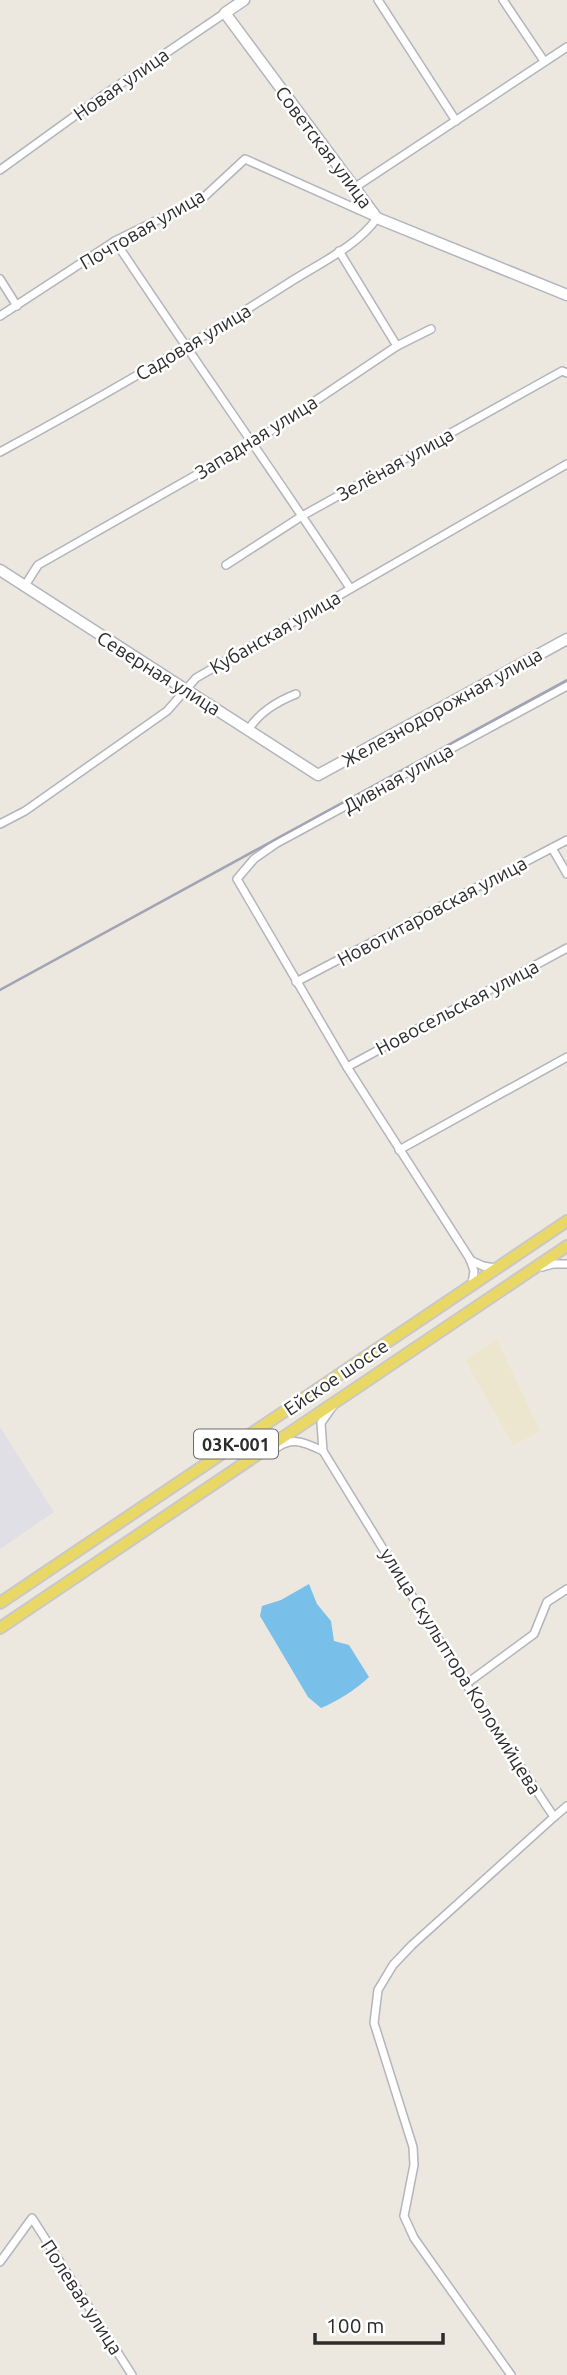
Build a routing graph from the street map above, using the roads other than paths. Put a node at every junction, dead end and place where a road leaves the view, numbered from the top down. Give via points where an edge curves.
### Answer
1 (244, 0) edge
2 (378, 0) edge
3 (503, 0) edge
4 (225, 13) junction
5 (567, 47) edge
6 (544, 61) junction
7 (456, 121) junction
8 (0, 170) edge
9 (354, 188) junction
10 (377, 218) junction
11 (115, 241) junction
12 (339, 251) junction
13 (0, 279) edge
14 (567, 295) edge
15 (17, 306) junction
16 (0, 316) edge
17 (431, 329) dead end
18 (397, 346) junction
19 (186, 348) junction
20 (567, 373) edge
21 (254, 442) junction
22 (0, 452) edge
23 (567, 464) edge
24 (302, 516) junction
25 (226, 565) dead end
26 (0, 570) edge
27 (24, 587) junction
28 (350, 588) junction
29 (567, 639) edge
30 (567, 686) edge
31 (185, 689) junction
32 (296, 694) dead end
33 (248, 730) junction
34 (317, 775) joint
35 (0, 824) edge
36 (567, 839) edge
37 (552, 848) junction
38 (567, 874) edge
39 (567, 948) edge
40 (296, 982) junction
41 (567, 1057) edge
42 (347, 1067) junction
43 (399, 1150) junction
44 (567, 1221) edge
45 (567, 1245) edge
46 (470, 1259) junction
47 (567, 1264) edge
48 (498, 1268) junction
49 (472, 1285) junction
50 (508, 1286) junction
51 (337, 1401) junction
52 (323, 1451) junction
53 (251, 1459) junction
54 (567, 1589) edge
55 (0, 1603) edge
56 (0, 1628) edge
57 (466, 1684) junction
58 (567, 1806) edge
59 (554, 1816) junction
60 (0, 2262) edge
61 (132, 2375) edge
62 (511, 2375) edge

1 - 4 street, Новая улица
2 - 7 street
3 - 6 street
4 - 8 street, Новая улица
4 - 9 street, Советская улица
5 - 6 street
6 - 7 street
7 - 9 street
9 - 10 street, Советская улица
10 - 11 street, Почтовая улица via 244,159 204,197
10 - 12 street, Садовая улица via 368,231
10 - 14 street, Советская улица
11 - 15 street, Почтовая улица
11 - 19 street
12 - 18 street
12 - 19 street, Садовая улица
13 - 15 street
15 - 16 street, Почтовая улица
17 - 18 street, Западная улица
18 - 21 street, Западная улица
19 - 21 street
19 - 22 street, Садовая улица
20 - 24 street, Зелёная улица via 562,371
21 - 24 street
21 - 27 street, Западная улица via 38,565
23 - 28 street, Кубанская улица
24 - 25 street, Зелёная улица
24 - 28 street
26 - 27 street, Северная улица
27 - 31 street, Северная улица
28 - 31 street, Кубанская улица via 196,678
29 - 34 street, Железнодорожная улица
30 - 40 street, Дивная улица via 277,844 244,868 237,879
31 - 33 street, Северная улица
31 - 35 street, Кубанская улица via 167,711
32 - 33 street via 278,701
33 - 34 street, Северная улица
36 - 37 street, Новотитаровская улица
37 - 38 street
37 - 40 street, Новотитаровская улица
39 - 42 street, Новосельская улица
40 - 42 street
41 - 43 street
42 - 43 street
43 - 46 street
44 - 48 main road, Ейское шоссе / 03К-001
45 - 50 main road, Ейское шоссе / 03К-001
46 - 48 street
46 - 49 street
47 - 50 street via 545,1266
48 - 49 main road, Ейское шоссе / 03К-001
49 - 55 main road, Ейское шоссе / 03К-001
50 - 51 main road, Ейское шоссе / 03К-001
51 - 52 street via 321,1423
51 - 53 main road, Ейское шоссе / 03К-001
52 - 53 street via 289,1441 257,1461
52 - 57 street, улица Скульптора Коломийцева
53 - 56 main road, Ейское шоссе / 03К-001
54 - 57 street via 547,1602 534,1634
57 - 59 street, улица Скульптора Коломийцева
58 - 59 street
59 - 62 street via 393,1965 379,1990 374,2023 413,2147 404,2216 414,2238
60 - 61 street, Полевая улица via 32,2218

